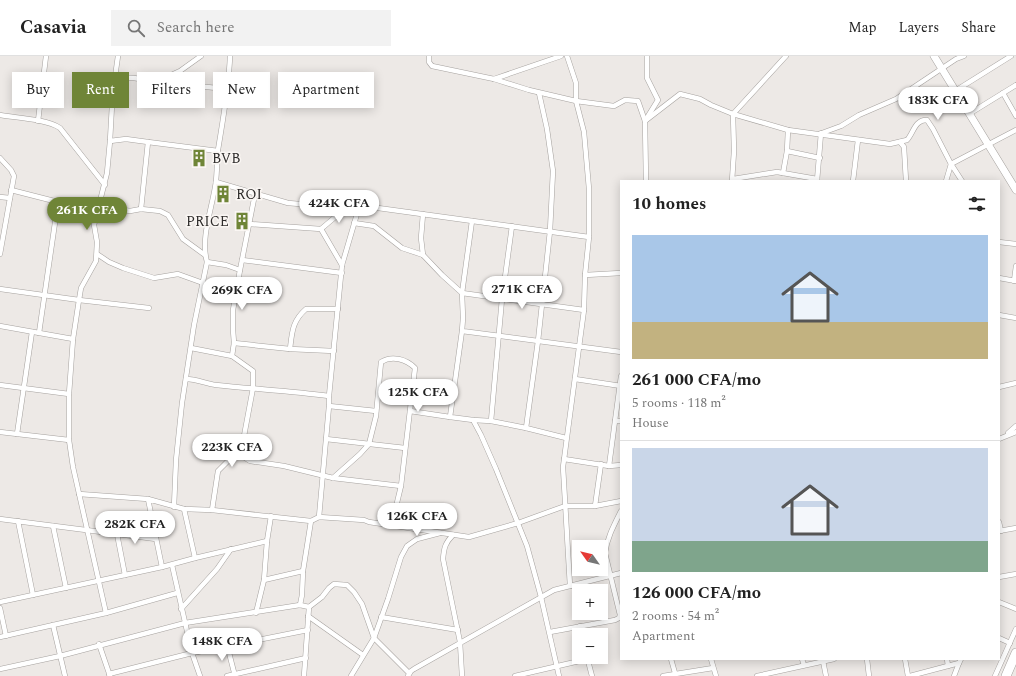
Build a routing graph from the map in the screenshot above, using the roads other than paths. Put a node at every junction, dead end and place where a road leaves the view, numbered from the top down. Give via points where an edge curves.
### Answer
1 (46, 56) edge
2 (118, 56) edge
3 (201, 56) edge
4 (230, 56) edge
5 (429, 56) edge
6 (561, 56) edge
7 (567, 56) edge
8 (648, 56) edge
9 (786, 56) edge
10 (934, 56) edge
11 (964, 56) edge
12 (1011, 56) edge
13 (554, 58) edge
14 (941, 68) junction
15 (116, 72) edge
16 (178, 72) edge
17 (229, 72) edge
18 (494, 80) junction
19 (1016, 86) edge
20 (955, 91) junction
21 (539, 93) junction
22 (1003, 93) junction
23 (576, 101) junction
24 (112, 108) edge
25 (224, 108) edge
26 (733, 114) junction
27 (969, 114) junction
28 (0, 115) edge
29 (1016, 116) edge
30 (38, 121) junction
31 (645, 121) junction
32 (788, 130) junction
33 (1016, 130) edge
34 (821, 133) junction
35 (858, 140) junction
36 (110, 141) junction
37 (148, 142) junction
38 (900, 142) junction
39 (989, 145) junction
40 (218, 151) junction
41 (786, 151) junction
42 (0, 158) edge
43 (820, 158) junction
44 (951, 164) junction
45 (783, 173) junction
46 (646, 180) edge
47 (732, 180) edge
48 (817, 180) edge
49 (853, 180) edge
50 (906, 180) edge
51 (946, 180) edge
52 (961, 180) edge
53 (216, 182) junction
54 (105, 185) junction
55 (11, 190) junction
56 (1016, 190) edge
57 (255, 194) junction
58 (0, 197) edge
59 (10, 198) junction
60 (58, 202) junction
61 (99, 206) junction
62 (347, 207) junction
63 (359, 207) junction
64 (141, 209) junction
65 (423, 214) junction
66 (472, 221) junction
67 (354, 223) junction
68 (249, 224) junction
69 (512, 226) junction
70 (321, 229) junction
71 (550, 231) junction
72 (589, 237) junction
73 (1, 240) edge
74 (1000, 241) edge
75 (1016, 244) edge
76 (0, 254) edge
77 (97, 254) junction
78 (205, 255) junction
79 (423, 255) junction
80 (242, 260) junction
81 (207, 262) junction
82 (342, 265) junction
83 (1016, 266) edge
84 (240, 270) junction
85 (342, 273) junction
86 (620, 273) edge
87 (585, 275) junction
88 (1000, 278) edge
89 (1015, 281) edge
90 (203, 283) junction
91 (0, 289) edge
92 (462, 293) junction
93 (45, 295) junction
94 (502, 299) junction
95 (79, 300) junction
96 (541, 304) junction
97 (149, 308) dead end
98 (338, 309) junction
99 (584, 310) junction
100 (1000, 315) edge
101 (1016, 318) edge
102 (0, 326) edge
103 (462, 331) junction
104 (32, 332) junction
105 (38, 333) junction
106 (499, 336) junction
107 (73, 339) junction
108 (538, 341) junction
109 (234, 343) junction
110 (579, 346) junction
111 (190, 348) junction
112 (290, 349) junction
113 (334, 351) junction
114 (620, 352) edge
115 (232, 356) junction
116 (186, 379) junction
117 (575, 379) junction
118 (1016, 383) edge
119 (0, 385) edge
120 (620, 386) edge
121 (1000, 387) edge
122 (24, 388) junction
123 (253, 388) junction
124 (68, 394) junction
125 (329, 396) junction
126 (329, 406) junction
127 (376, 411) junction
128 (410, 411) junction
129 (450, 417) junction
130 (473, 420) junction
131 (491, 421) junction
132 (615, 421) junction
133 (620, 421) edge
134 (1016, 426) edge
135 (526, 428) junction
136 (0, 432) edge
137 (1016, 432) edge
138 (17, 434) junction
139 (1006, 435) junction
140 (566, 438) junction
141 (1000, 438) edge
142 (326, 439) junction
143 (69, 440) junction
144 (369, 444) junction
145 (405, 448) junction
146 (242, 456) junction
147 (564, 459) junction
148 (601, 464) junction
149 (620, 465) edge
150 (609, 466) junction
151 (322, 475) junction
152 (333, 478) junction
153 (401, 486) junction
154 (79, 494) junction
155 (148, 499) junction
156 (620, 501) edge
157 (565, 506) junction
158 (595, 506) junction
159 (174, 507) junction
160 (184, 509) junction
161 (212, 510) junction
162 (395, 511) dead end
163 (620, 513) edge
164 (271, 516) junction
165 (319, 517) junction
166 (0, 519) edge
167 (18, 521) junction
168 (311, 521) junction
169 (518, 523) junction
170 (53, 526) junction
171 (1016, 528) edge
172 (88, 530) junction
173 (1000, 531) edge
174 (442, 533) junction
175 (117, 534) junction
176 (453, 535) junction
177 (156, 539) junction
178 (267, 541) junction
179 (231, 549) junction
180 (195, 558) junction
181 (172, 565) junction
182 (162, 567) junction
183 (303, 571) junction
184 (620, 573) edge
185 (1016, 574) edge
186 (125, 575) junction
187 (611, 575) junction
188 (1000, 577) edge
189 (264, 580) junction
190 (99, 581) junction
191 (570, 586) junction
192 (66, 588) junction
193 (177, 593) junction
194 (34, 595) junction
195 (542, 597) junction
196 (0, 602) edge
197 (1000, 602) edge
198 (300, 606) junction
199 (309, 607) junction
200 (0, 608) edge
201 (181, 609) junction
202 (620, 609) edge
203 (1016, 609) edge
204 (106, 613) junction
205 (256, 613) junction
206 (308, 616) junction
207 (382, 617) junction
208 (185, 623) junction
209 (53, 625) junction
210 (580, 626) joint
211 (1016, 629) edge
212 (308, 630) junction
213 (458, 630) junction
214 (550, 632) junction
215 (6, 636) junction
216 (0, 637) edge
217 (374, 638) junction
218 (1000, 638) edge
219 (460, 642) junction
220 (1010, 643) junction
221 (99, 644) junction
222 (227, 645) junction
223 (192, 653) junction
224 (1016, 653) edge
225 (60, 656) junction
226 (363, 656) junction
227 (306, 658) junction
228 (672, 660) edge
229 (711, 660) edge
230 (802, 660) edge
231 (828, 660) edge
232 (867, 660) edge
233 (905, 660) edge
234 (947, 660) edge
235 (823, 661) junction
236 (960, 661) edge
237 (572, 662) edge
238 (589, 664) edge
239 (1014, 664) edge
240 (558, 665) junction
241 (804, 666) junction
242 (948, 666) junction
243 (713, 668) junction
244 (0, 669) edge
245 (675, 673) junction
246 (110, 675) edge
247 (234, 675) edge
248 (408, 675) edge
249 (65, 676) edge
250 (200, 676) edge
251 (227, 676) edge
252 (304, 676) edge
253 (351, 676) edge
254 (462, 676) edge
255 (515, 676) edge
256 (559, 676) edge
257 (592, 676) edge
258 (663, 676) edge
259 (716, 676) edge
260 (757, 676) edge
261 (826, 676) edge
262 (869, 676) edge
263 (909, 676) edge
264 (954, 676) edge
265 (995, 676) edge
266 (1006, 676) edge

1 - 30 street
2 - 15 street
3 - 16 street
4 - 17 street
5 - 18 street via 432,66
6 - 13 street
7 - 23 street via 576,83
8 - 31 street via 647,78 658,100
9 - 26 street
10 - 14 street
11 - 14 street
12 - 20 street
13 - 18 street
14 - 20 street
14 - 34 street via 896,99
18 - 21 street
19 - 22 street
20 - 27 street
21 - 23 street
21 - 71 street via 553,171
22 - 27 street
22 - 29 street
23 - 31 street via 614,106 625,100 638,100
23 - 72 street via 585,139
24 - 36 street
25 - 40 street
26 - 31 street via 700,99 680,94
26 - 32 street
26 - 47 street
27 - 39 street
28 - 30 street
30 - 54 street via 60,128
31 - 46 street
32 - 34 street
32 - 41 street
33 - 39 street
34 - 35 street
34 - 43 street
35 - 38 street via 890,144
35 - 49 street
36 - 37 street via 126,139
36 - 54 street
37 - 40 street
37 - 64 street
38 - 44 street via 908,139 918,123 927,120
38 - 50 street via 904,146
39 - 44 street
39 - 56 street
40 - 53 street
41 - 43 street
41 - 45 street
42 - 55 street via 14,176
43 - 48 street
44 - 51 street
44 - 52 street
45 - 47 street
45 - 48 street
53 - 57 street
53 - 78 street via 208,217
54 - 61 street
55 - 59 street
55 - 60 street
57 - 62 street via 288,203
57 - 68 street
58 - 59 street
59 - 73 street
60 - 61 street
60 - 93 street
61 - 64 street via 130,211
61 - 77 street via 94,225
62 - 63 street
62 - 70 street
63 - 65 street
63 - 67 street
64 - 78 street via 160,211 168,215 183,238
65 - 66 street
65 - 79 street
66 - 69 street
66 - 92 street
67 - 79 street via 374,226 402,248
67 - 82 street
68 - 70 street
68 - 80 street
69 - 71 street
69 - 94 street
70 - 82 street
71 - 72 street
71 - 96 street
72 - 87 street
73 - 76 street
74 - 75 street
77 - 90 street via 123,268 154,278 178,274
77 - 95 street via 96,261 81,288
78 - 81 street
79 - 92 street
80 - 84 street
80 - 85 street
81 - 84 street
81 - 90 street
82 - 85 street
83 - 89 street
84 - 109 street via 234,310
85 - 98 street
86 - 87 street
87 - 99 street
88 - 89 street
90 - 111 street
91 - 93 street
92 - 94 street
92 - 103 street
93 - 95 street
93 - 105 street
94 - 96 street
94 - 106 street
95 - 97 street
95 - 107 street
96 - 99 street
96 - 108 street
98 - 112 street via 306,309 294,326
98 - 113 street
99 - 110 street
100 - 101 street
102 - 104 street
103 - 106 street
103 - 129 street
104 - 105 street
104 - 122 street
105 - 107 street
106 - 108 street
106 - 131 street
107 - 124 street
108 - 110 street
108 - 135 street
109 - 112 street
109 - 115 street
110 - 114 street
110 - 117 street
111 - 115 street
111 - 116 street
112 - 113 street
113 - 125 street
115 - 123 street via 253,371
116 - 123 street via 214,385
116 - 159 street via 176,460
117 - 120 street
117 - 140 street
118 - 121 street
119 - 122 street
120 - 132 street
122 - 124 street
122 - 138 street
123 - 125 street
123 - 146 street via 240,452
124 - 143 street
125 - 126 street
126 - 127 street
126 - 142 street
127 - 128 street via 381,362 388,358 410,363 415,368
127 - 144 street
128 - 129 street
128 - 145 street
129 - 130 street
130 - 131 street
130 - 169 street
131 - 135 street
132 - 133 street
132 - 150 street
134 - 139 street
135 - 140 street
136 - 138 street
137 - 139 street
138 - 143 street
139 - 141 street
140 - 147 street
142 - 144 street
142 - 151 street
143 - 154 street
144 - 145 street
144 - 152 street
145 - 153 street
146 - 151 street via 250,461
146 - 161 street via 231,458 218,471
147 - 148 street
147 - 157 street
148 - 150 street
148 - 158 street
149 - 150 street
151 - 152 street
151 - 165 street
152 - 153 street
153 - 162 street
154 - 155 street
154 - 172 street
155 - 159 street
155 - 177 street
156 - 158 street
157 - 158 street
157 - 169 street
157 - 191 street
159 - 160 street
160 - 161 street
160 - 180 street
161 - 164 street
163 - 187 street via 611,531 605,553
164 - 168 street
164 - 178 street
165 - 168 street
165 - 174 street via 364,520
166 - 167 street
167 - 170 street
167 - 194 street
168 - 183 street
169 - 176 street via 474,537
169 - 195 street
170 - 172 street
170 - 192 street
171 - 173 street
172 - 175 street
172 - 190 street
174 - 176 street
174 - 207 street via 417,539 407,546 401,557
175 - 177 street
175 - 186 street
176 - 213 street via 445,545 443,559
177 - 182 street
178 - 179 street
178 - 189 street
179 - 180 street
179 - 201 street via 217,569
180 - 181 street
181 - 182 street
181 - 193 street
182 - 186 street
183 - 189 street
183 - 198 street
184 - 187 street
185 - 188 street
186 - 190 street
187 - 191 street
187 - 202 street
189 - 205 street
190 - 192 street
190 - 204 street
191 - 195 street via 554,590
192 - 194 street
193 - 201 street
193 - 204 street
194 - 196 street
195 - 214 street
195 - 219 street
197 - 203 street
198 - 199 street
198 - 205 street
199 - 206 street
199 - 217 street via 334,584 347,585 362,604
200 - 215 street
201 - 208 street
202 - 210 street via 619,618 615,620
204 - 209 street
205 - 208 street
206 - 212 street
206 - 226 street
207 - 213 street
207 - 217 street
208 - 221 street
208 - 223 street
209 - 215 street
209 - 225 street
210 - 214 street
211 - 220 street
212 - 222 street
212 - 227 street
213 - 219 street
214 - 240 street
215 - 216 street
217 - 226 street
217 - 248 street
218 - 220 street
219 - 248 street
219 - 254 street
220 - 265 street
221 - 225 street
221 - 246 street
222 - 223 street
222 - 247 street
223 - 246 street
223 - 250 street
224 - 239 highway
225 - 244 street
225 - 249 street
226 - 253 street
227 - 247 street
227 - 252 street
228 - 245 street
229 - 243 street
230 - 241 street
231 - 235 street
232 - 262 street
233 - 263 street
234 - 242 street
235 - 241 street
235 - 261 street
236 - 242 street
236 - 264 street
237 - 240 street
238 - 257 street
239 - 266 highway
240 - 255 street
240 - 256 street
241 - 260 street
242 - 263 street
243 - 245 street
243 - 259 street
245 - 258 street
247 - 251 street

